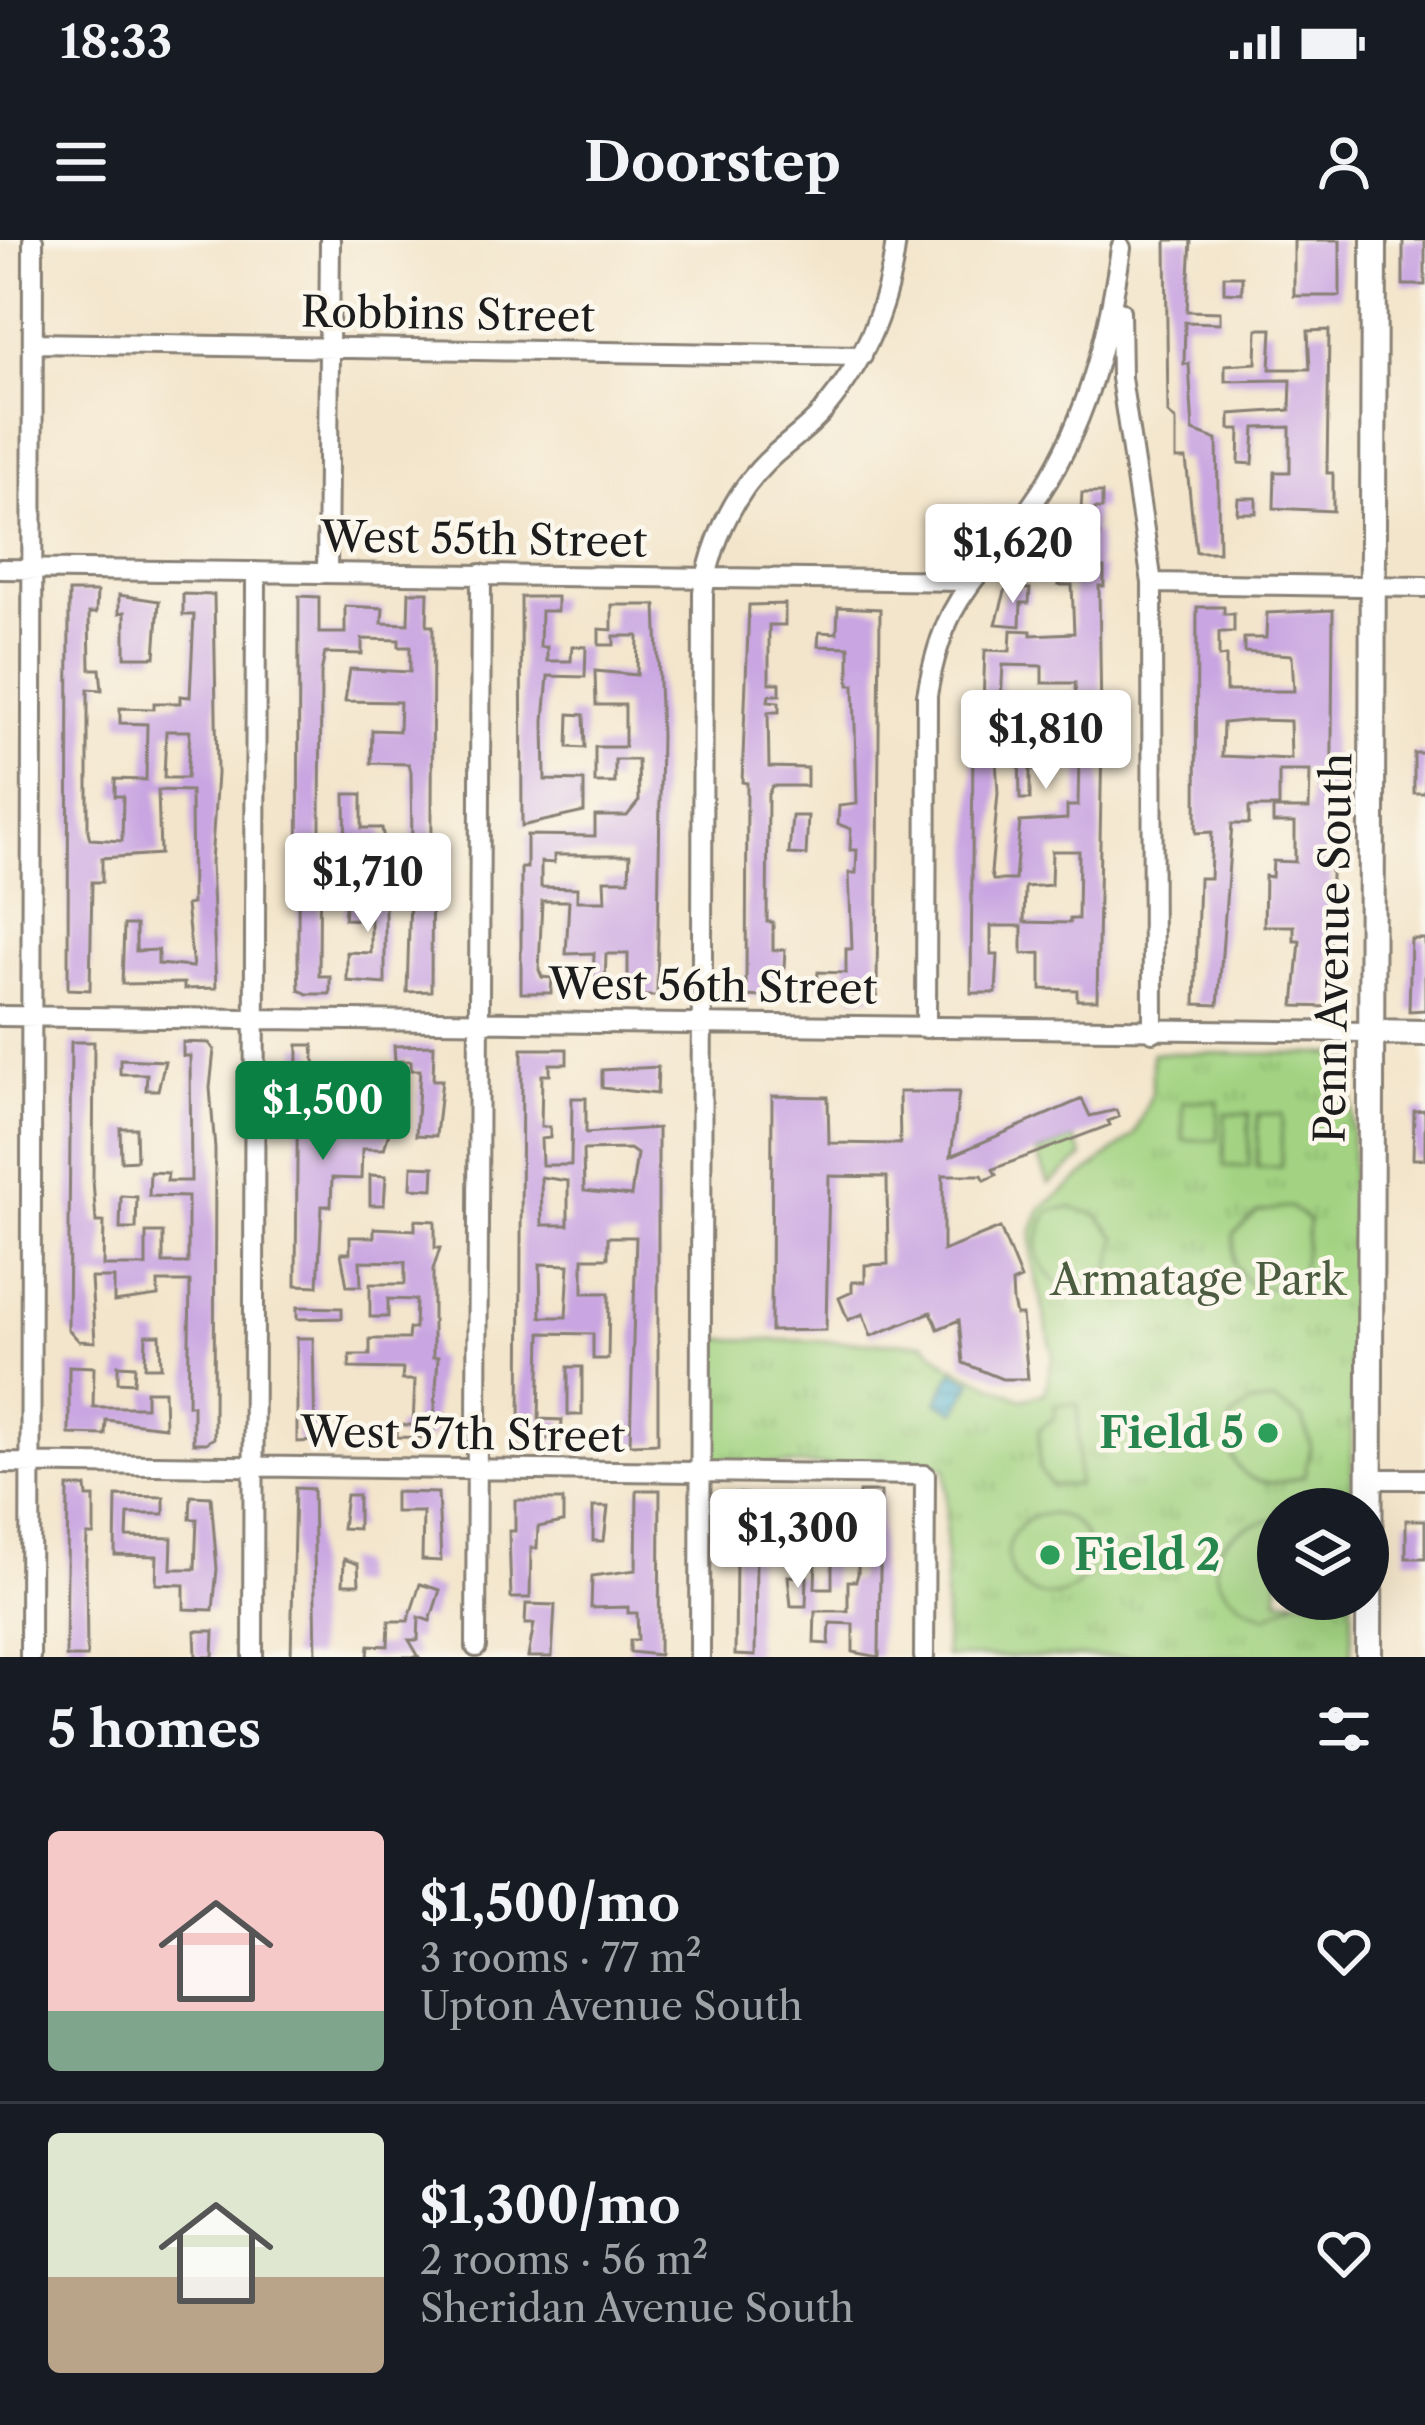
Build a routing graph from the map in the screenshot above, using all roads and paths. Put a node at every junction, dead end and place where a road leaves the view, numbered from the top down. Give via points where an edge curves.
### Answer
1 (33, 240) edge
2 (330, 240) edge
3 (896, 240) edge
4 (1374, 240) edge
5 (1121, 244) edge
6 (33, 343) junction
7 (328, 349) junction
8 (862, 356) junction
9 (0, 569) edge
10 (31, 569) junction
11 (256, 572) junction
12 (327, 572) junction
13 (482, 574) junction
14 (706, 578) junction
15 (968, 581) junction
16 (1152, 583) junction
17 (1375, 587) junction
18 (1425, 587) edge
19 (0, 1016) edge
20 (32, 1017) junction
21 (256, 1021) junction
22 (479, 1022) junction
23 (703, 1025) junction
24 (926, 1028) junction
25 (1153, 1032) junction
26 (1371, 1032) junction
27 (1425, 1033) edge
28 (0, 1463) edge
29 (30, 1463) junction
30 (253, 1468) junction
31 (477, 1469) junction
32 (700, 1472) junction
33 (1368, 1479) junction
34 (1425, 1479) edge
35 (476, 1647) dead end
36 (30, 1657) edge
37 (253, 1657) edge
38 (700, 1657) edge
39 (924, 1657) edge
40 (1369, 1657) edge

1 - 6 street
2 - 7 street
3 - 8 street via 880,319
4 - 17 main road, Penn Avenue South
5 - 15 street via 1101,357 1067,443 1031,507
5 - 16 street via 1121,378
6 - 7 street, Robbins Street
6 - 10 street
7 - 8 street, Robbins Street
7 - 12 street
8 - 14 street via 824,410 750,482 714,538
9 - 10 street, West 55th Street
10 - 11 street, West 55th Street
10 - 20 street
11 - 12 street, West 55th Street
11 - 21 street
12 - 13 street, West 55th Street
13 - 14 street, West 55th Street
13 - 22 street
14 - 15 street, West 55th Street
14 - 23 street
15 - 24 street via 946,619 927,695
16 - 17 street
16 - 25 street
17 - 18 street
17 - 26 main road, Penn Avenue South
19 - 20 street, West 56th Street
20 - 21 street, West 56th Street
20 - 29 street
21 - 22 street, West 56th Street
21 - 30 street
22 - 23 street, West 56th Street
22 - 31 street
23 - 24 street, West 56th Street
23 - 32 street
24 - 25 street, West 56th Street
25 - 26 street, West 56th Street
26 - 27 main road, West 56th Street
26 - 33 main road, Penn Avenue South
28 - 29 street, West 57th Street
29 - 30 street, West 57th Street
29 - 36 street
30 - 31 street, West 57th Street
30 - 37 street
31 - 32 street, West 57th Street
31 - 35 street
32 - 38 street
32 - 39 street, West 57th Street via 925,1475
33 - 34 street
33 - 40 main road, Penn Avenue South

